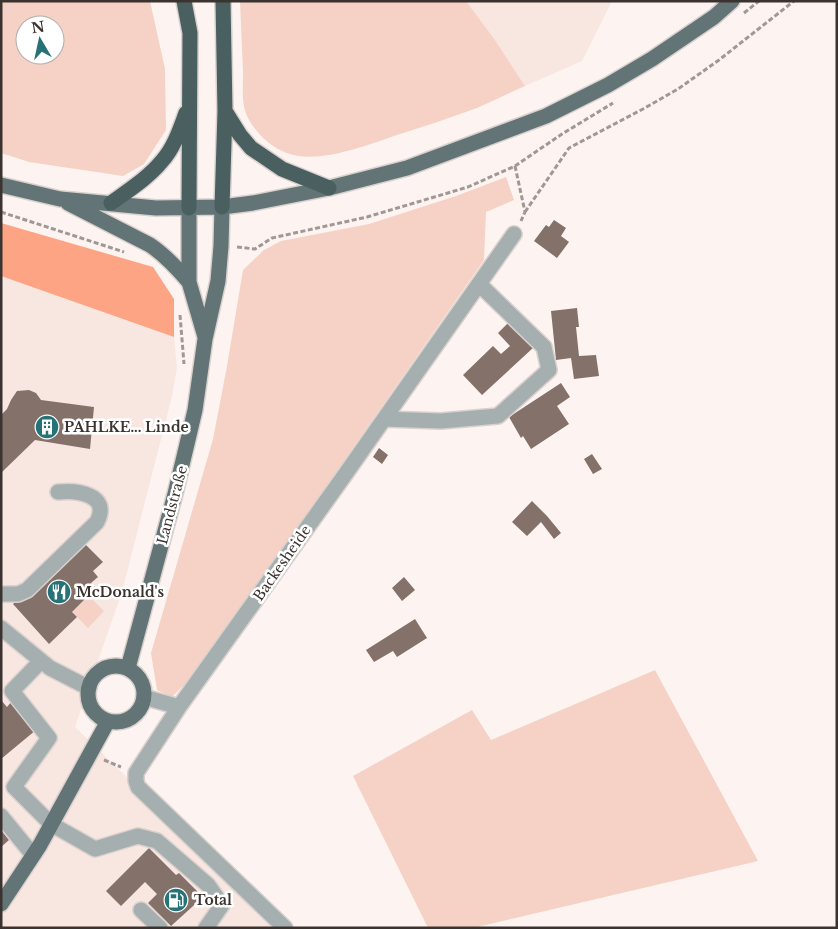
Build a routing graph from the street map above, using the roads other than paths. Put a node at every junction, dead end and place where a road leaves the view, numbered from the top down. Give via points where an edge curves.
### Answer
1 (184, 1) edge
2 (223, 1) edge
3 (732, 1) edge
4 (190, 102) junction
5 (224, 111) junction
6 (1, 185) edge
7 (329, 188) junction
8 (60, 199) junction
9 (111, 203) junction
10 (222, 207) junction
11 (189, 208) junction
12 (514, 234) road end
13 (189, 282) junction
14 (479, 284) junction
15 (205, 339) junction
16 (384, 419) junction
17 (58, 492) dead end
18 (1, 594) edge
19 (1, 628) edge
20 (41, 661) junction
21 (128, 668) junction
22 (88, 688) junction
23 (144, 697) junction
24 (179, 707) junction
25 (108, 721) junction
26 (1, 816) edge
27 (51, 824) junction
28 (33, 855) junction
29 (1, 904) edge
30 (141, 910) dead end
31 (160, 928) edge
32 (206, 928) edge
33 (285, 928) edge

1 - 4 highway via 190,33
2 - 5 highway
3 - 7 main road via 652,59 546,116 407,168
4 - 9 highway via 178,136 163,161
4 - 11 highway
5 - 7 highway via 251,148 282,169
5 - 10 highway
6 - 8 main road
7 - 10 main road
8 - 9 main road
8 - 13 main road via 150,245
9 - 11 main road
10 - 11 main road
10 - 15 main road, Landstraße via 218,281
11 - 13 main road, Landstraße
12 - 14 street, Backesheide
13 - 15 main road, Landstraße
14 - 16 street, Backesheide
14 - 16 street via 544,347 549,370 498,416 441,421
15 - 21 main road, Landstraße via 195,410
16 - 24 street, Backesheide
17 - 18 street via 85,493 94,498 100,506 100,517 27,590 18,594
19 - 20 street
20 - 22 street
20 - 27 street via 12,691 49,738 14,787
21 - 22 main road via 104,669 94,676
21 - 23 main road via 142,683
22 - 25 main road via 88,700 93,711
23 - 24 street
23 - 25 main road via 134,715 122,721
24 - 33 street, Backesheide via 137,780
25 - 27 main road
26 - 28 street
27 - 28 main road
27 - 32 street via 95,849 138,836 158,841 208,885 222,905
28 - 29 main road
30 - 31 street

